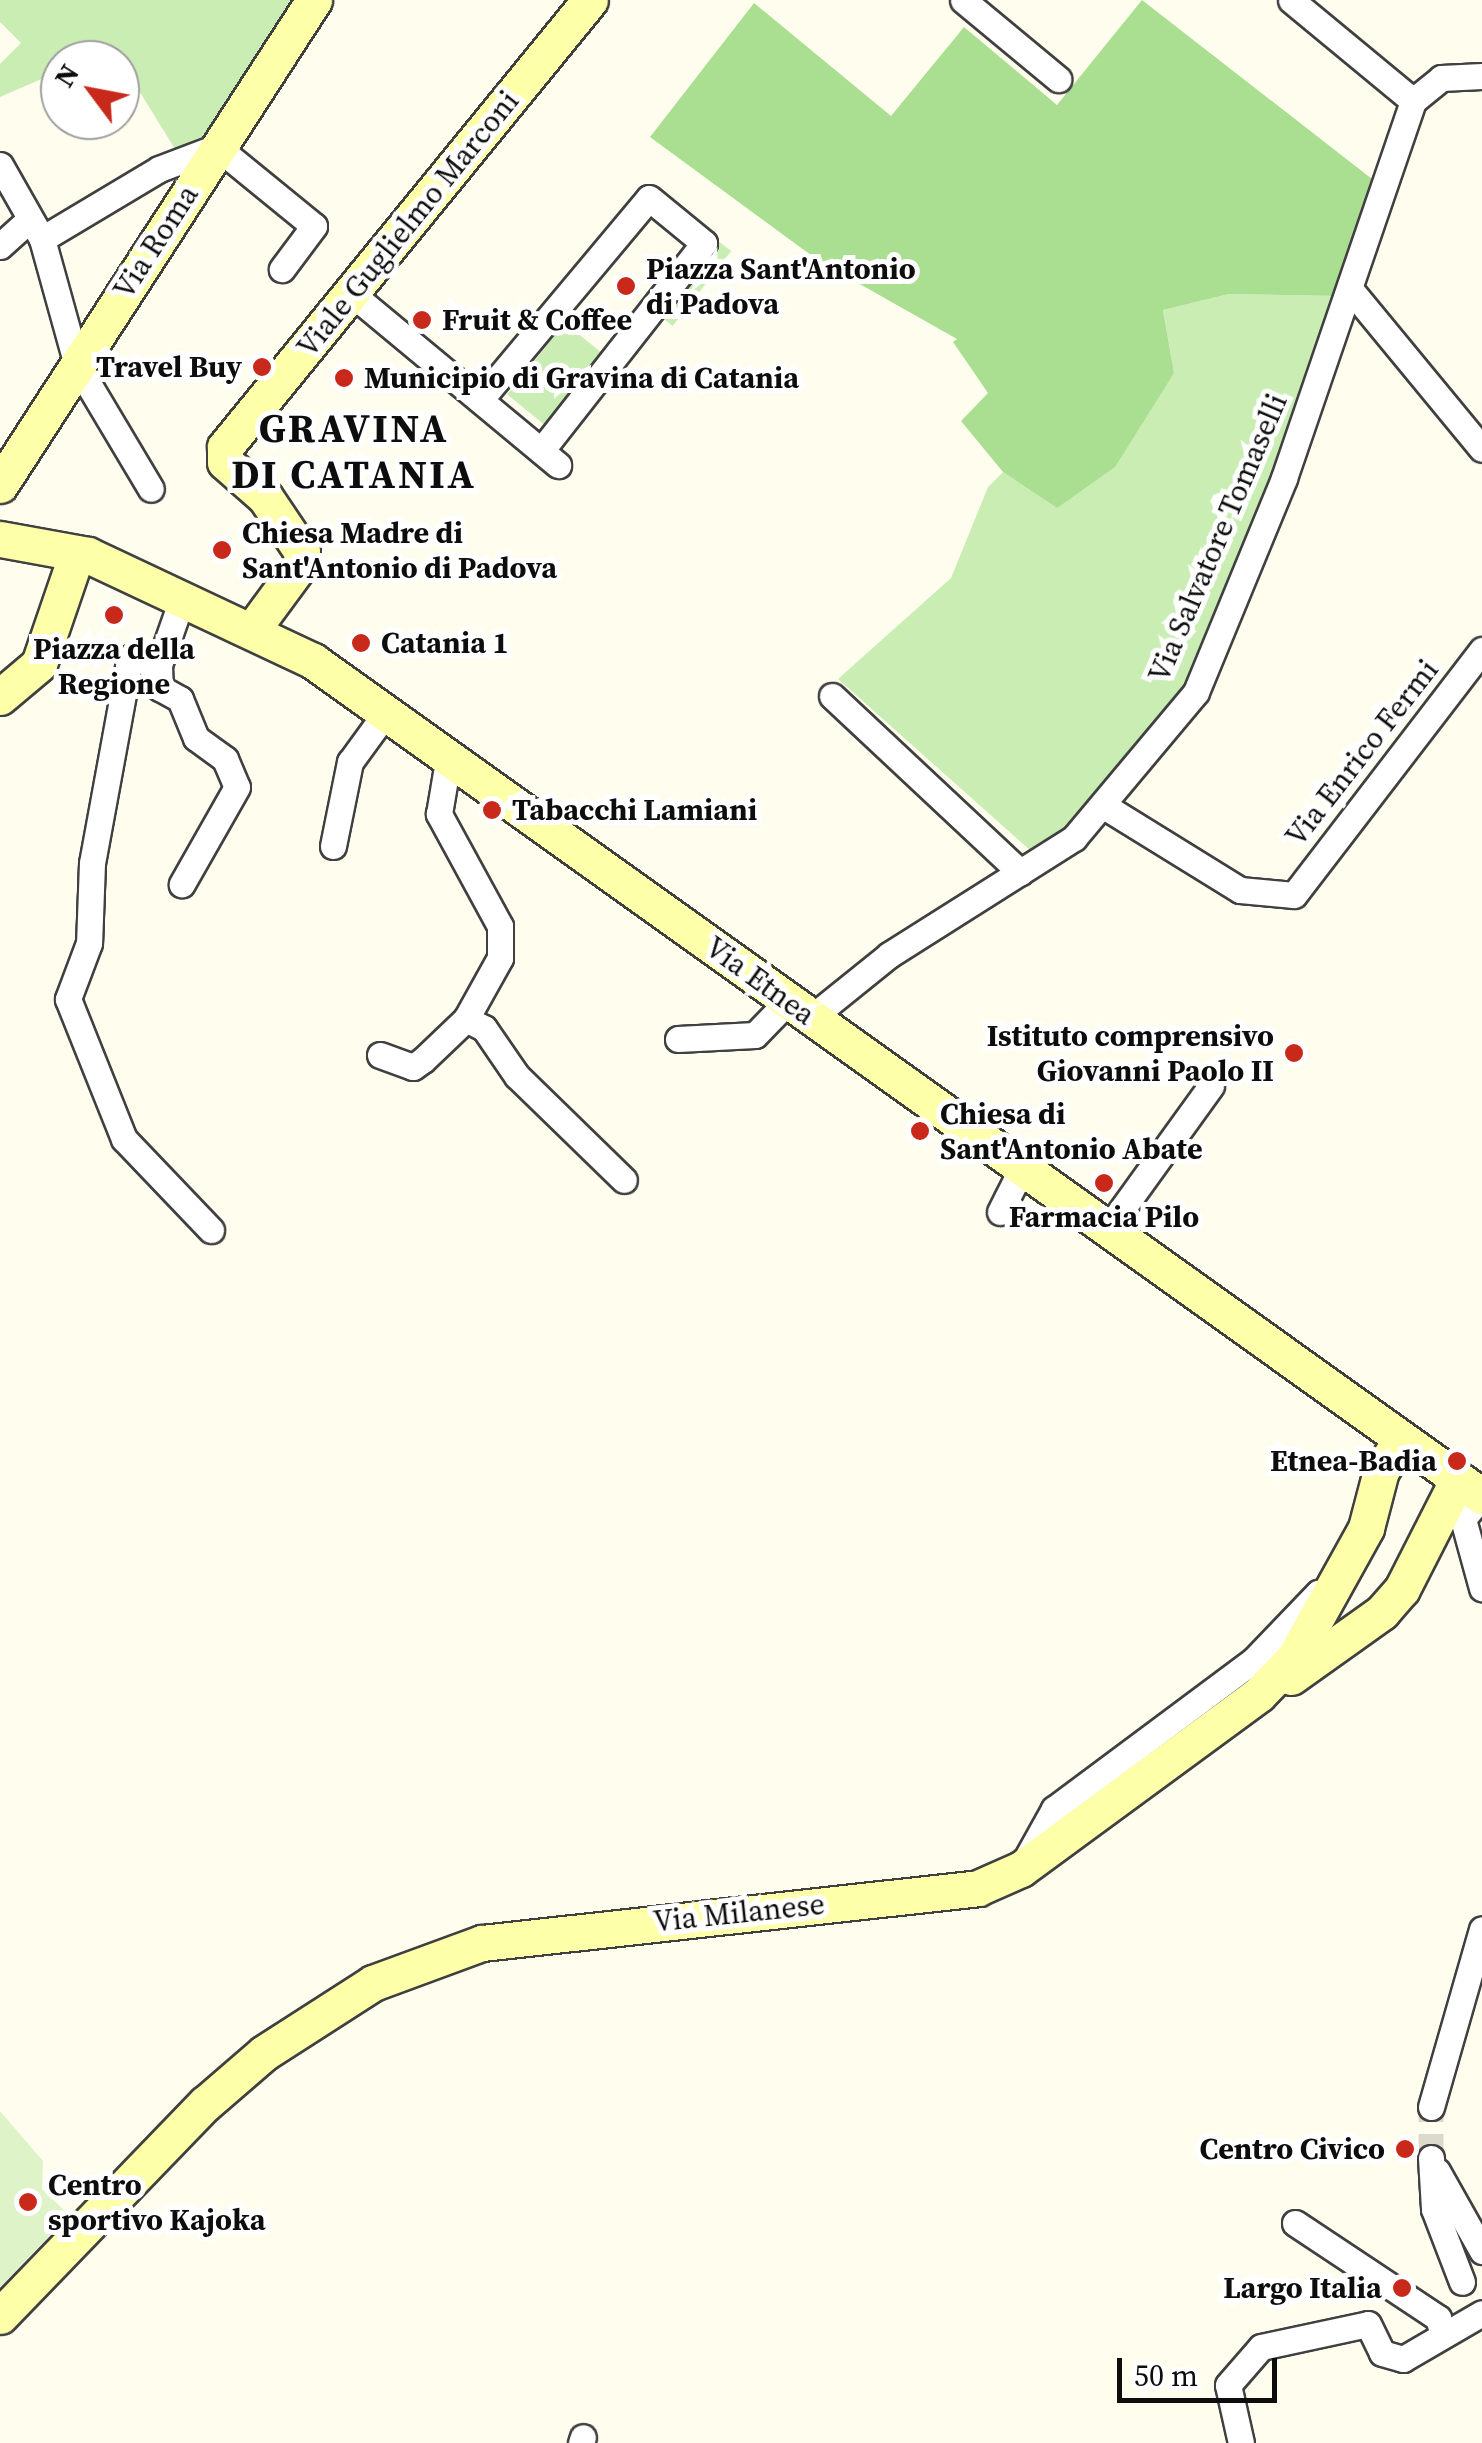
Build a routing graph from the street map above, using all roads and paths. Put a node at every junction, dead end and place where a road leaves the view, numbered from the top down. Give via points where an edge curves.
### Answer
1 (314, 0) edge
2 (963, 0) edge
3 (1290, 0) edge
4 (582, 3) edge
5 (1482, 76) edge
6 (1058, 78) dead end
7 (1413, 101) junction
8 (201, 160) junction
9 (2, 175) edge
10 (36, 229) junction
11 (0, 246) edge
12 (282, 268) dead end
13 (1350, 289) junction
14 (352, 294) junction
15 (77, 364) junction
16 (480, 400) junction
17 (1482, 450) edge
18 (0, 485) edge
19 (150, 489) dead end
20 (0, 539) edge
21 (77, 553) junction
22 (182, 598) junction
23 (252, 630) junction
24 (1482, 650) edge
25 (160, 665) junction
26 (832, 696) dead end
27 (0, 697) edge
28 (388, 711) junction
29 (449, 754) junction
30 (1104, 806) junction
31 (333, 846) dead end
32 (1020, 872) junction
33 (182, 884) dead end
34 (799, 1010) junction
35 (466, 1019) junction
36 (678, 1039) dead end
37 (380, 1055) dead end
38 (1210, 1086) dead end
39 (1022, 1168) junction
40 (624, 1180) dead end
41 (1000, 1212) dead end
42 (211, 1230) dead end
43 (1107, 1230) junction
44 (1400, 1440) junction
45 (1465, 1502) edge
46 (1352, 1556) junction
47 (1482, 1588) edge
48 (1259, 1694) junction
49 (1021, 1869) junction
50 (1482, 1928) edge
51 (1431, 2108) tunnel mouth
52 (1295, 2224) dead end
53 (1482, 2251) edge
54 (1482, 2260) edge
55 (1475, 2310) edge
56 (0, 2316) edge
57 (1442, 2330) junction
58 (1241, 2443) edge

1 - 8 main road, Via Roma
2 - 6 street
3 - 7 street
4 - 14 main road, Viale Guglielmo Marconi
5 - 7 street via 1441,78
7 - 13 street, Via Salvatore Tomaselli
8 - 10 street
8 - 12 street via 314,226
8 - 15 main road, Via Roma
9 - 10 street
10 - 11 street
10 - 15 street
13 - 17 street
13 - 30 street, Via Salvatore Tomaselli via 1284,478 1196,692
14 - 16 street
14 - 23 main road, Viale Guglielmo Marconi via 226,446 225,462 265,498 302,552
15 - 18 main road, Via Roma
15 - 19 street
16 - 16 street via 549,458 704,243 649,198
20 - 21 main road, Via Etnea
21 - 22 main road, Via Etnea
21 - 27 main road via 54,636 24,683
22 - 23 main road, Via Etnea
22 - 25 street
23 - 28 main road, Via Etnea
24 - 30 street, Via Enrico Fermi via 1294,895 1240,890
25 - 33 street via 160,688 180,699 196,738 225,759 237,787
25 - 42 street via 130,658 92,862 89,942 68,999 124,1139
26 - 32 street
28 - 29 main road, Via Etnea
28 - 31 street via 350,762
29 - 34 main road, Via Etnea
29 - 35 street via 439,814 500,926 502,943
30 - 32 street, Via Salvatore Tomaselli via 1074,838
32 - 34 street, Via Salvatore Tomaselli
34 - 36 street, Via Salvatore Tomaselli via 755,1035
34 - 39 main road, Via Etnea
35 - 37 street via 413,1066
35 - 40 street via 484,1028 517,1076
38 - 43 street
39 - 41 street
39 - 43 main road, Via Etnea
43 - 44 main road, Via Etnea
44 - 45 main road, Via Etnea
44 - 46 main road, Via Milanese via 1381,1472
45 - 47 street
45 - 48 main road via 1382,1612
46 - 48 main road, Via Milanese via 1306,1642
46 - 49 street via 1254,1660 1054,1809
48 - 49 main road, Via Milanese
49 - 56 main road, Via Milanese via 978,1888 482,1942 373,1983 264,2053 205,2104
50 - 51 street
52 - 57 street via 1438,2318
53 - 55 street via 1431,2158 1434,2209
54 - 55 street via 1467,2269
55 - 57 street
57 - 58 street via 1403,2359 1382,2353 1368,2324 1266,2344 1241,2364 1228,2392

